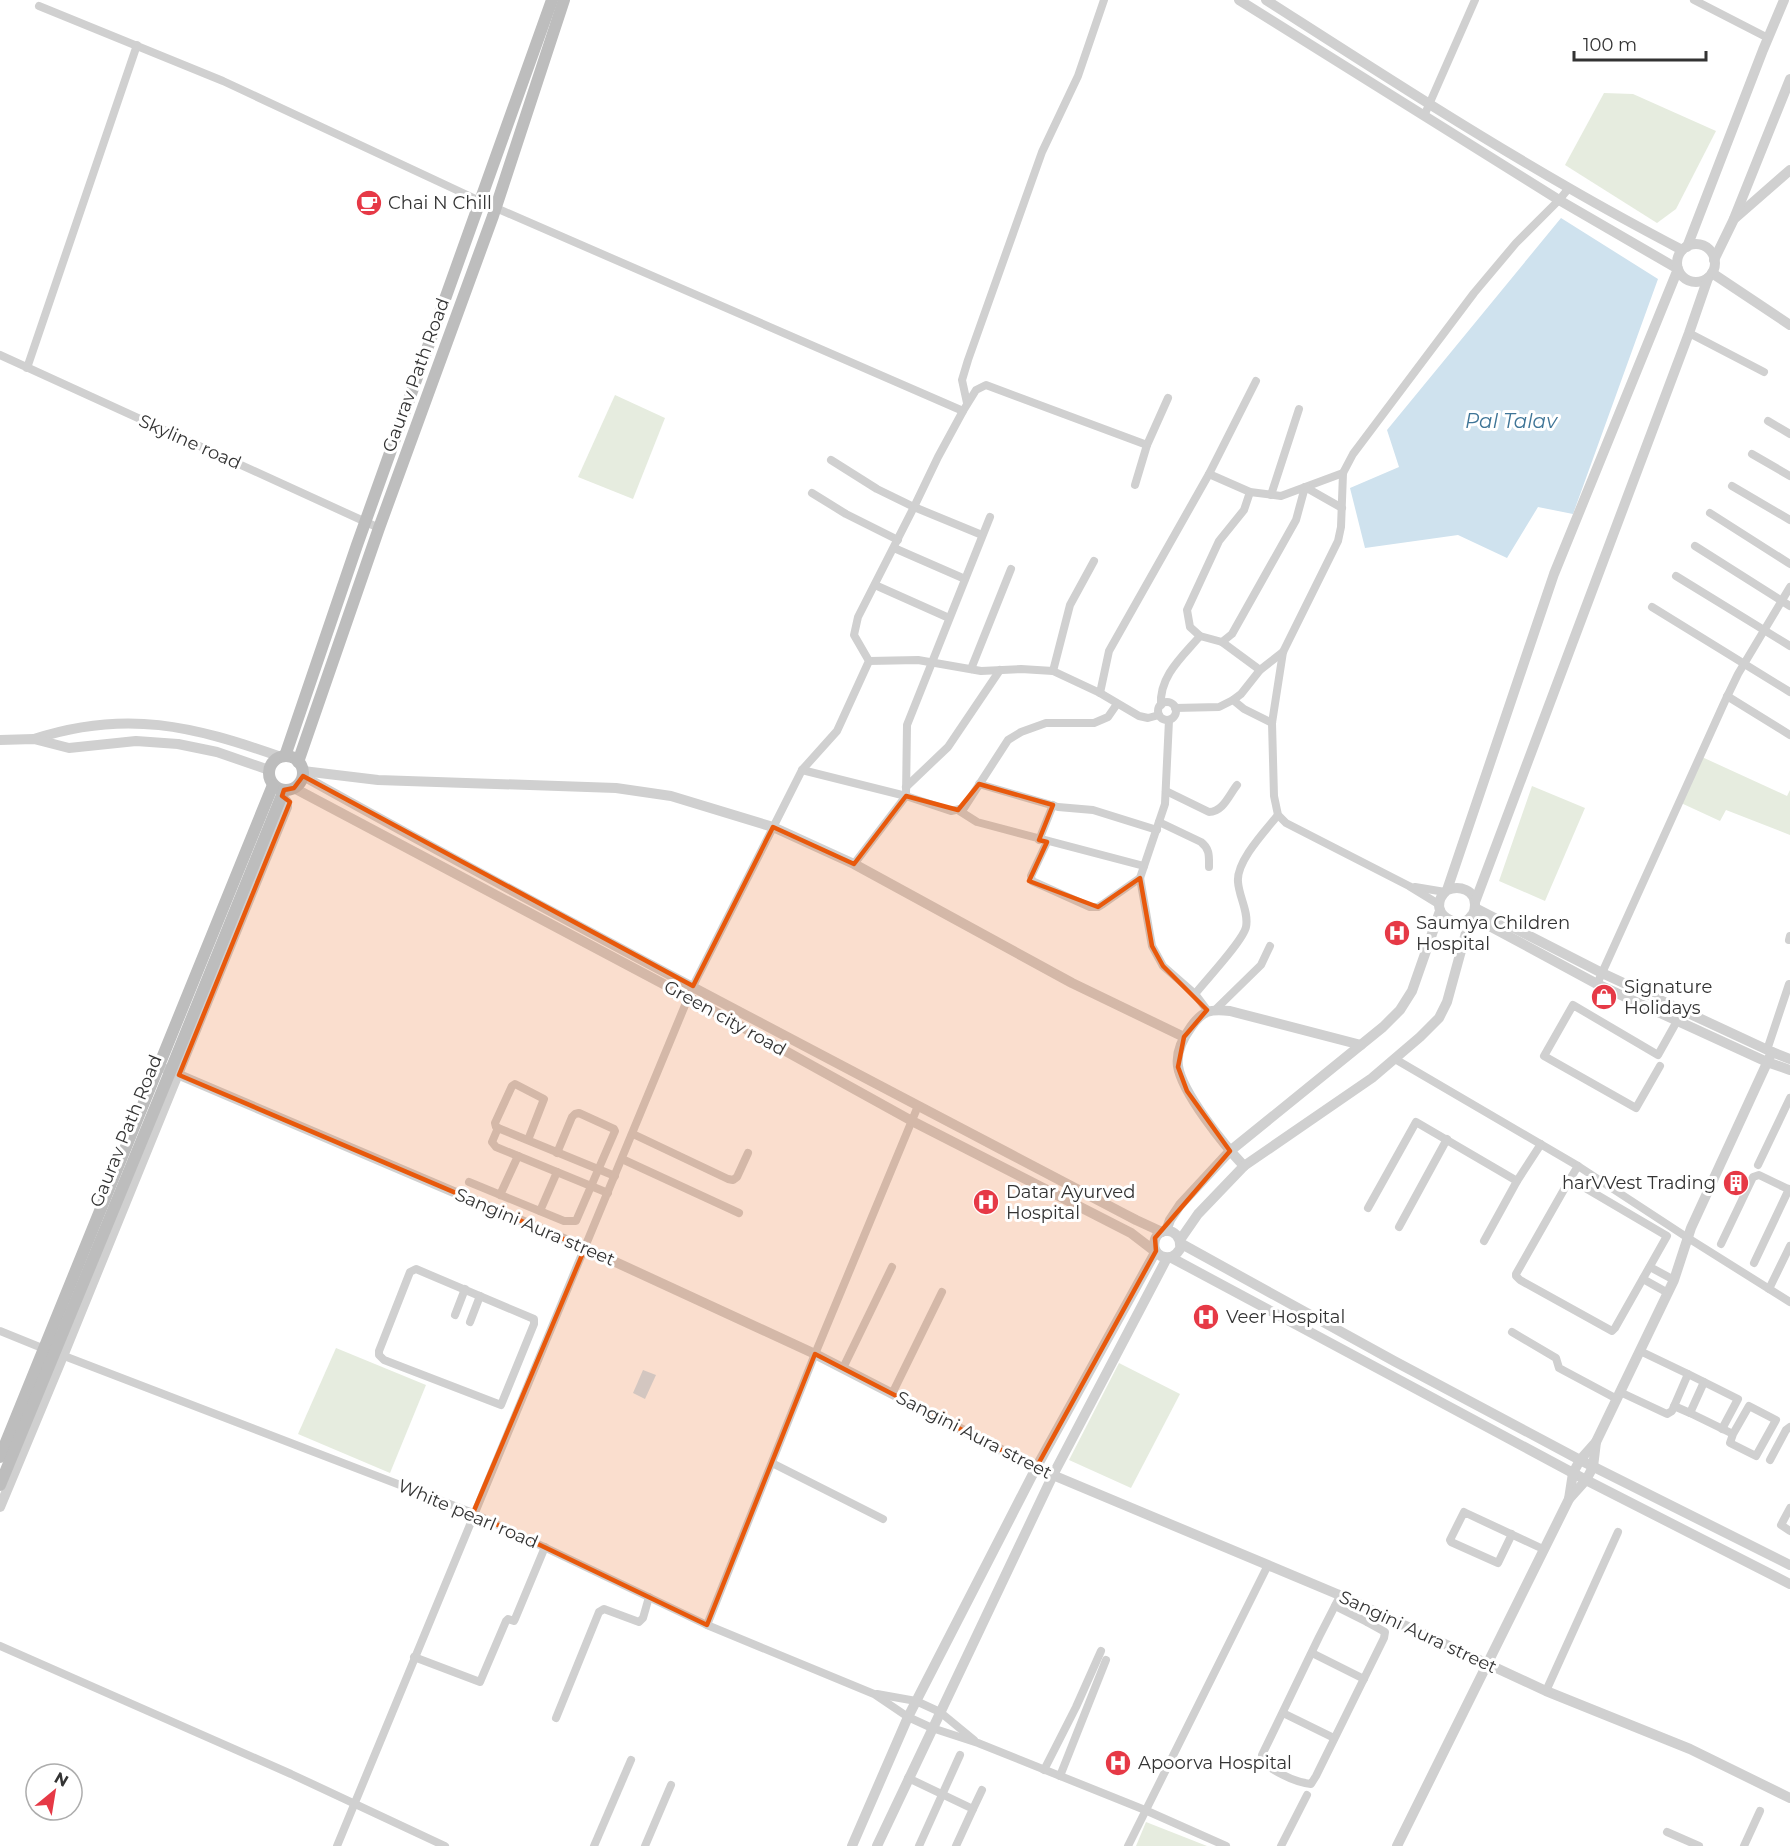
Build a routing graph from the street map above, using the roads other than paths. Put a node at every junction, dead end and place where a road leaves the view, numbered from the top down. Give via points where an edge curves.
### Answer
1 (552, 0) edge
2 (564, 0) edge
3 (1104, 0) edge
4 (1239, 0) edge
5 (1266, 0) edge
6 (1474, 0) edge
7 (1694, 0) edge
8 (1784, 0) edge
9 (39, 6) dead end
10 (1768, 38) junction
11 (137, 45) junction
12 (1790, 78) edge
13 (1430, 104) junction
14 (1424, 116) junction
15 (1790, 170) edge
16 (1569, 188) junction
17 (1559, 200) junction
18 (480, 201) junction
19 (496, 207) junction
20 (1733, 221) junction
21 (1684, 249) junction
22 (1714, 260) junction
23 (1678, 269) junction
24 (1710, 275) junction
25 (1790, 325) edge
26 (1689, 333) junction
27 (0, 355) edge
28 (27, 368) junction
29 (1764, 372) dead end
30 (1256, 381) dead end
31 (1168, 398) dead end
32 (965, 407) junction
33 (1299, 409) dead end
34 (1768, 421) dead end
35 (1790, 434) edge
36 (1147, 445) junction
37 (1752, 454) dead end
38 (831, 460) dead end
39 (1343, 473) junction
40 (1209, 474) junction
41 (1790, 476) edge
42 (1134, 485) dead end
43 (1732, 486) dead end
44 (1305, 487) junction
45 (1250, 492) junction
46 (812, 493) dead end
47 (1271, 495) junction
48 (914, 507) junction
49 (1342, 507) junction
50 (1710, 513) dead end
51 (990, 517) dead end
52 (1790, 520) edge
53 (366, 522) junction
54 (379, 528) junction
55 (982, 535) junction
56 (896, 544) junction
57 (1695, 546) dead end
58 (1094, 561) dead end
59 (1790, 564) edge
60 (1011, 569) dead end
61 (1676, 576) dead end
62 (965, 579) junction
63 (875, 585) junction
64 (1790, 587) edge
65 (1786, 603) edge
66 (1652, 607) dead end
67 (949, 618) junction
68 (1764, 630) junction
69 (1200, 636) junction
70 (1222, 642) junction
71 (1790, 646) edge
72 (1283, 652) junction
73 (869, 661) junction
74 (931, 662) junction
75 (1744, 664) junction
76 (970, 669) junction
77 (1000, 670) junction
78 (1260, 670) junction
79 (1053, 671) junction
80 (1790, 692) edge
81 (1100, 693) junction
82 (1727, 696) junction
83 (1233, 700) junction
84 (1117, 704) junction
85 (1161, 705) junction
86 (1175, 708) junction
87 (1159, 716) junction
88 (1169, 720) junction
89 (1272, 723) junction
90 (179, 727) junction
91 (1790, 735) edge
92 (34, 739) junction
93 (0, 740) edge
94 (178, 744) junction
95 (283, 756) junction
96 (269, 770) junction
97 (301, 770) junction
98 (802, 770) junction
99 (980, 784) junction
100 (1237, 785) dead end
101 (283, 790) junction
102 (906, 791) junction
103 (1166, 791) junction
104 (1053, 805) junction
105 (958, 810) junction
106 (1278, 815) junction
107 (1158, 826) junction
108 (773, 827) junction
109 (1043, 841) junction
110 (854, 864) junction
111 (1144, 866) junction
112 (1209, 867) dead end
113 (1140, 878) junction
114 (1409, 886) junction
115 (1446, 891) junction
116 (1440, 908) junction
117 (1473, 911) junction
118 (1270, 946) dead end
119 (1599, 979) junction
120 (1789, 984) edge
121 (693, 986) junction
122 (1195, 994) junction
123 (688, 998) junction
124 (1212, 1010) junction
125 (1677, 1021) junction
126 (1184, 1037) junction
127 (1361, 1044) junction
128 (1768, 1055) junction
129 (1395, 1059) junction
130 (1790, 1059) edge
131 (1660, 1066) dead end
132 (1790, 1070) edge
133 (170, 1071) junction
134 (1790, 1098) edge
135 (918, 1106) junction
136 (912, 1121) junction
137 (498, 1128) junction
138 (633, 1134) junction
139 (1447, 1139) junction
140 (528, 1140) junction
141 (1541, 1144) junction
142 (1230, 1151) junction
143 (557, 1153) junction
144 (748, 1153) dead end
145 (518, 1156) junction
146 (622, 1159) junction
147 (1758, 1165) dead end
148 (1244, 1166) junction
149 (1578, 1166) junction
150 (599, 1170) junction
151 (557, 1173) junction
152 (615, 1176) junction
153 (1570, 1179) junction
154 (1517, 1181) junction
155 (469, 1182) dead end
156 (592, 1187) junction
157 (1790, 1190) edge
158 (608, 1193) junction
159 (501, 1195) junction
160 (1368, 1208) dead end
161 (540, 1211) junction
162 (739, 1213) dead end
163 (1400, 1227) dead end
164 (1164, 1231) junction
165 (1688, 1238) junction
166 (1484, 1240) dead end
167 (1180, 1241) junction
168 (1720, 1244) dead end
169 (1790, 1246) edge
170 (585, 1248) junction
171 (1155, 1251) junction
172 (1168, 1258) junction
173 (1754, 1263) dead end
174 (892, 1267) dead end
175 (1650, 1267) junction
176 (1643, 1279) junction
177 (1674, 1280) junction
178 (465, 1289) junction
179 (1768, 1289) junction
180 (942, 1292) dead end
181 (1668, 1293) junction
182 (480, 1296) junction
183 (1790, 1302) edge
184 (455, 1315) dead end
185 (470, 1322) dead end
186 (0, 1331) edge
187 (1512, 1332) dead end
188 (525, 1346) junction
189 (49, 1351) junction
190 (1640, 1351) junction
191 (541, 1352) junction
192 (815, 1354) junction
193 (843, 1368) junction
194 (1689, 1374) junction
195 (1704, 1382) junction
196 (892, 1394) junction
197 (1619, 1396) junction
198 (1674, 1406) junction
199 (1690, 1413) junction
200 (1790, 1427) edge
201 (1722, 1429) junction
202 (1733, 1434) junction
203 (1596, 1442) junction
204 (0, 1457) edge
205 (1580, 1460) junction
206 (1770, 1460) dead end
207 (772, 1463) junction
208 (1593, 1467) junction
209 (1036, 1468) junction
210 (1573, 1473) junction
211 (1053, 1475) junction
212 (1586, 1480) junction
213 (0, 1485) edge
214 (1569, 1499) junction
215 (0, 1507) edge
216 (1790, 1508) edge
217 (474, 1513) junction
218 (883, 1519) dead end
219 (1790, 1531) edge
220 (1618, 1532) dead end
221 (1512, 1534) junction
222 (545, 1547) junction
223 (1544, 1549) junction
224 (1268, 1565) junction
225 (1790, 1565) edge
226 (1790, 1584) edge
227 (649, 1597) junction
228 (1338, 1601) junction
229 (1372, 1611) junction
230 (1367, 1622) junction
231 (707, 1625) junction
232 (0, 1646) edge
233 (1101, 1651) dead end
234 (1312, 1653) junction
235 (414, 1657) junction
236 (1106, 1660) dead end
237 (1487, 1663) junction
238 (1364, 1679) junction
239 (1546, 1691) junction
240 (874, 1694) junction
241 (916, 1701) junction
242 (940, 1712) junction
243 (1283, 1713) junction
244 (908, 1717) junction
245 (556, 1718) dead end
246 (932, 1728) junction
247 (1334, 1738) junction
248 (978, 1743) junction
249 (960, 1755) dead end
250 (631, 1760) dead end
251 (1044, 1770) junction
252 (1060, 1776) junction
253 (908, 1778) junction
254 (672, 1785) dead end
255 (982, 1790) dead end
256 (942, 1794) junction
257 (1307, 1795) dead end
258 (1790, 1798) edge
259 (353, 1804) junction
260 (973, 1809) junction
261 (1145, 1810) junction
262 (1760, 1811) dead end
263 (1667, 1832) dead end
264 (337, 1846) edge
265 (445, 1846) edge
266 (594, 1846) edge
267 (645, 1846) edge
268 (852, 1846) edge
269 (877, 1846) edge
270 (919, 1846) edge
271 (957, 1846) edge
272 (1128, 1846) edge
273 (1226, 1846) edge
274 (1281, 1846) edge
275 (1397, 1846) edge
276 (1699, 1846) edge
277 (1744, 1846) edge

1 - 18 main road, Gaurav Path Road
2 - 19 main road, Gaurav Path Road
3 - 32 street via 1078,76 1042,152 968,360 962,380
4 - 14 street
5 - 13 street
6 - 13 street
7 - 10 street
8 - 10 street
9 - 11 street
10 - 21 street
11 - 18 street
11 - 28 street
12 - 20 street
13 - 14 street
13 - 16 street
14 - 17 street
15 - 20 street
16 - 17 street
16 - 21 street
17 - 23 street
17 - 39 street via 1474,293 1362,440
18 - 19 street
18 - 53 main road, Gaurav Path Road
19 - 32 street
19 - 54 main road, Gaurav Path Road
20 - 22 street
21 - 22 street via 1693,244 1705,247
21 - 23 street via 1678,256
22 - 24 street
23 - 24 street via 1691,281 1702,281
23 - 115 street via 1554,574
24 - 25 street
24 - 26 street
26 - 29 street
26 - 117 street
27 - 28 street, Skyline road
28 - 53 street, Skyline road
30 - 40 street
31 - 36 street
32 - 36 street via 976,390 986,385
32 - 48 street
33 - 47 street
34 - 35 street
36 - 42 street
37 - 41 street
38 - 48 street
39 - 44 street
39 - 49 street
40 - 45 street
40 - 81 street via 1109,651
43 - 52 street
44 - 47 street via 1281,496
44 - 49 street
44 - 70 street via 1296,520 1232,634
45 - 47 street
45 - 69 street via 1244,510 1219,541 1187,610 1190,627
46 - 56 street
48 - 55 street
48 - 56 street
49 - 72 street via 1334,552
50 - 59 street
51 - 55 street
53 - 54 street, Skyline road
53 - 95 main road, Gaurav Path Road
54 - 97 main road, Gaurav Path Road
55 - 62 street
56 - 62 street
56 - 63 street
57 - 65 street
58 - 79 street via 1070,605
60 - 76 street
61 - 68 street
62 - 67 street
63 - 67 street
63 - 73 street via 858,617 854,635
64 - 65 street
65 - 68 street
66 - 75 street
67 - 74 street
68 - 71 street
68 - 75 street
69 - 70 street
69 - 85 street via 1169,673 1160,693
70 - 78 street
72 - 78 street
72 - 89 street
73 - 74 street
73 - 98 street via 837,731
74 - 76 street
74 - 102 street via 908,725
75 - 80 street
75 - 82 street
76 - 77 street
77 - 79 street
77 - 102 street via 948,747
78 - 83 street
79 - 81 street
81 - 84 street
82 - 91 street
82 - 119 street
83 - 86 street via 1219,707
83 - 89 street
84 - 87 street via 1139,716
84 - 99 street via 1108,717 1094,723 1046,723 1012,736
85 - 86 street via 1169,703
85 - 87 street
86 - 88 street via 1174,717
87 - 88 street
88 - 103 street
89 - 106 street
90 - 92 street via 97,724
90 - 94 street
90 - 95 street
92 - 93 street
92 - 94 street via 69,748 136,741
94 - 96 street via 217,752
95 - 96 main road via 271,763
95 - 97 main road via 292,758
96 - 101 main road via 270,780
97 - 101 main road via 298,785
97 - 108 street via 378,780 616,788 671,796
97 - 121 street, Green city road via 404,832
98 - 102 street
98 - 108 street
99 - 104 street
99 - 105 street via 964,808
100 - 103 street via 1215,812
101 - 123 street, Green city road
101 - 133 main road, Gaurav Path Road
102 - 105 street
102 - 110 street
103 - 107 street
104 - 107 street
104 - 109 street
105 - 109 street via 977,822
106 - 114 street via 1301,832
106 - 122 street via 1240,869 1244,932
107 - 111 street
107 - 112 street via 1207,846
108 - 110 street
108 - 121 street
109 - 111 street
109 - 113 street via 1032,880 1090,907 1098,907
110 - 126 street via 1072,983
111 - 113 street
113 - 122 street via 1152,946 1163,966
114 - 115 street
114 - 116 street
115 - 116 street
115 - 117 street via 1459,887 1469,892
116 - 117 street via 1448,920 1459,923
116 - 127 street via 1407,1000
117 - 119 street
117 - 129 street via 1439,1018
118 - 124 street via 1260,965
119 - 125 street
119 - 128 street
120 - 128 street
121 - 123 street
121 - 135 street, Green city road
122 - 124 street
123 - 136 street, Green city road
123 - 138 street
124 - 126 street via 1194,1022
124 - 127 street via 1230,1011
125 - 128 street
125 - 131 street via 1658,1055 1573,1005 1544,1056 1636,1108
126 - 142 street via 1178,1066 1187,1090
127 - 142 street
128 - 130 street
128 - 132 street
128 - 165 street
129 - 141 street
129 - 148 street
133 - 170 street, Sangini Aura street
133 - 189 main road, Gaurav Path Road
134 - 147 street
135 - 136 street
135 - 164 street, Green city road
136 - 171 street, Green city road via 1131,1233
136 - 192 street
137 - 140 street
137 - 140 street via 495,1123 512,1086 516,1085 544,1099
137 - 145 street via 494,1146
138 - 144 street via 733,1180
138 - 146 street
139 - 154 street
139 - 160 street via 1416,1122
139 - 163 street
140 - 143 street
141 - 149 street
141 - 154 street
142 - 148 street
142 - 164 street via 1180,1205
143 - 150 street
143 - 150 street via 572,1117 579,1113 615,1131
145 - 151 street
145 - 159 street
146 - 152 street
146 - 162 street
148 - 167 street via 1198,1214
149 - 153 street
149 - 165 street
150 - 152 street
150 - 156 street
151 - 156 street
151 - 161 street
152 - 158 street
153 - 175 street via 1665,1234
153 - 176 street via 1516,1274 1518,1279 1612,1331
154 - 166 street
155 - 159 street
156 - 158 street
156 - 161 street via 576,1221 567,1222
157 - 168 street via 1759,1175 1753,1177
157 - 173 street
158 - 170 street
159 - 161 street
164 - 167 street via 1174,1233
164 - 171 street via 1154,1241
165 - 177 street
165 - 179 street
167 - 172 street via 1178,1253
167 - 205 street
169 - 179 street
170 - 191 street
170 - 192 street, Sangini Aura street
171 - 172 street
171 - 209 street
172 - 210 street
172 - 211 street
174 - 193 street
175 - 176 street
175 - 177 street
176 - 181 street
177 - 181 street
178 - 182 street
178 - 184 street
178 - 188 street via 412,1270 379,1355 500,1406
179 - 183 street
180 - 196 street
181 - 190 street
182 - 185 street
182 - 188 street via 534,1319
186 - 189 street, White pearl road
187 - 197 street via 1556,1358 1559,1368
188 - 191 street
189 - 204 main road, Gaurav Path Road
189 - 213 main road, Gaurav Path Road
189 - 215 street
189 - 217 street, White pearl road
190 - 194 street
190 - 197 street
191 - 217 street
192 - 193 street, Sangini Aura street
192 - 207 street
193 - 196 street, Sangini Aura street
194 - 195 street
194 - 198 street
195 - 199 street
195 - 201 street via 1737,1399
196 - 209 street, Sangini Aura street
197 - 198 street via 1667,1414
197 - 203 street
198 - 199 street
199 - 201 street
200 - 206 street
201 - 202 street
202 - 202 street via 1749,1406 1776,1420 1756,1456 1730,1443
203 - 205 street
203 - 208 street
205 - 208 street
205 - 210 street
207 - 218 street
207 - 231 street
208 - 212 street
208 - 225 street
209 - 211 street, Sangini Aura street
209 - 241 street
210 - 212 street
210 - 214 street
211 - 224 street, Sangini Aura street
211 - 242 street
212 - 214 street
212 - 226 street
214 - 223 street
216 - 219 street via 1781,1525
217 - 222 street, White pearl road
217 - 235 street
220 - 239 street
221 - 221 street via 1464,1512 1450,1540 1498,1563
221 - 223 street
222 - 227 street, White pearl road
222 - 235 street via 516,1619 507,1619 480,1682
223 - 237 street
224 - 228 street, Sangini Aura street
224 - 261 street
227 - 231 street, White pearl road
227 - 245 street via 639,1622 604,1609 599,1612
228 - 229 street, Sangini Aura street
228 - 230 street
228 - 234 street
229 - 230 street
229 - 237 street, Sangini Aura street
230 - 238 street via 1384,1632 1384,1638
231 - 240 street, White pearl road
232 - 259 street
233 - 251 street
234 - 238 street
234 - 243 street
235 - 259 street
236 - 252 street
237 - 239 street, Sangini Aura street
237 - 275 street
238 - 247 street
239 - 258 street, Sangini Aura street via 1690,1749
240 - 241 street
240 - 244 street
241 - 242 street
241 - 244 street
242 - 246 street
242 - 248 street
243 - 247 street
243 - 247 street via 1262,1755 1262,1762 1274,1770 1311,1784
244 - 246 street
244 - 268 street
246 - 248 street
246 - 253 street
248 - 251 street
249 - 256 street
250 - 266 street
251 - 252 street
252 - 261 street
253 - 256 street
253 - 269 street
254 - 267 street
255 - 260 street
256 - 260 street
256 - 270 street
257 - 274 street
259 - 264 street
259 - 265 street
260 - 271 street
261 - 272 street
261 - 273 street
262 - 277 street
263 - 276 street

